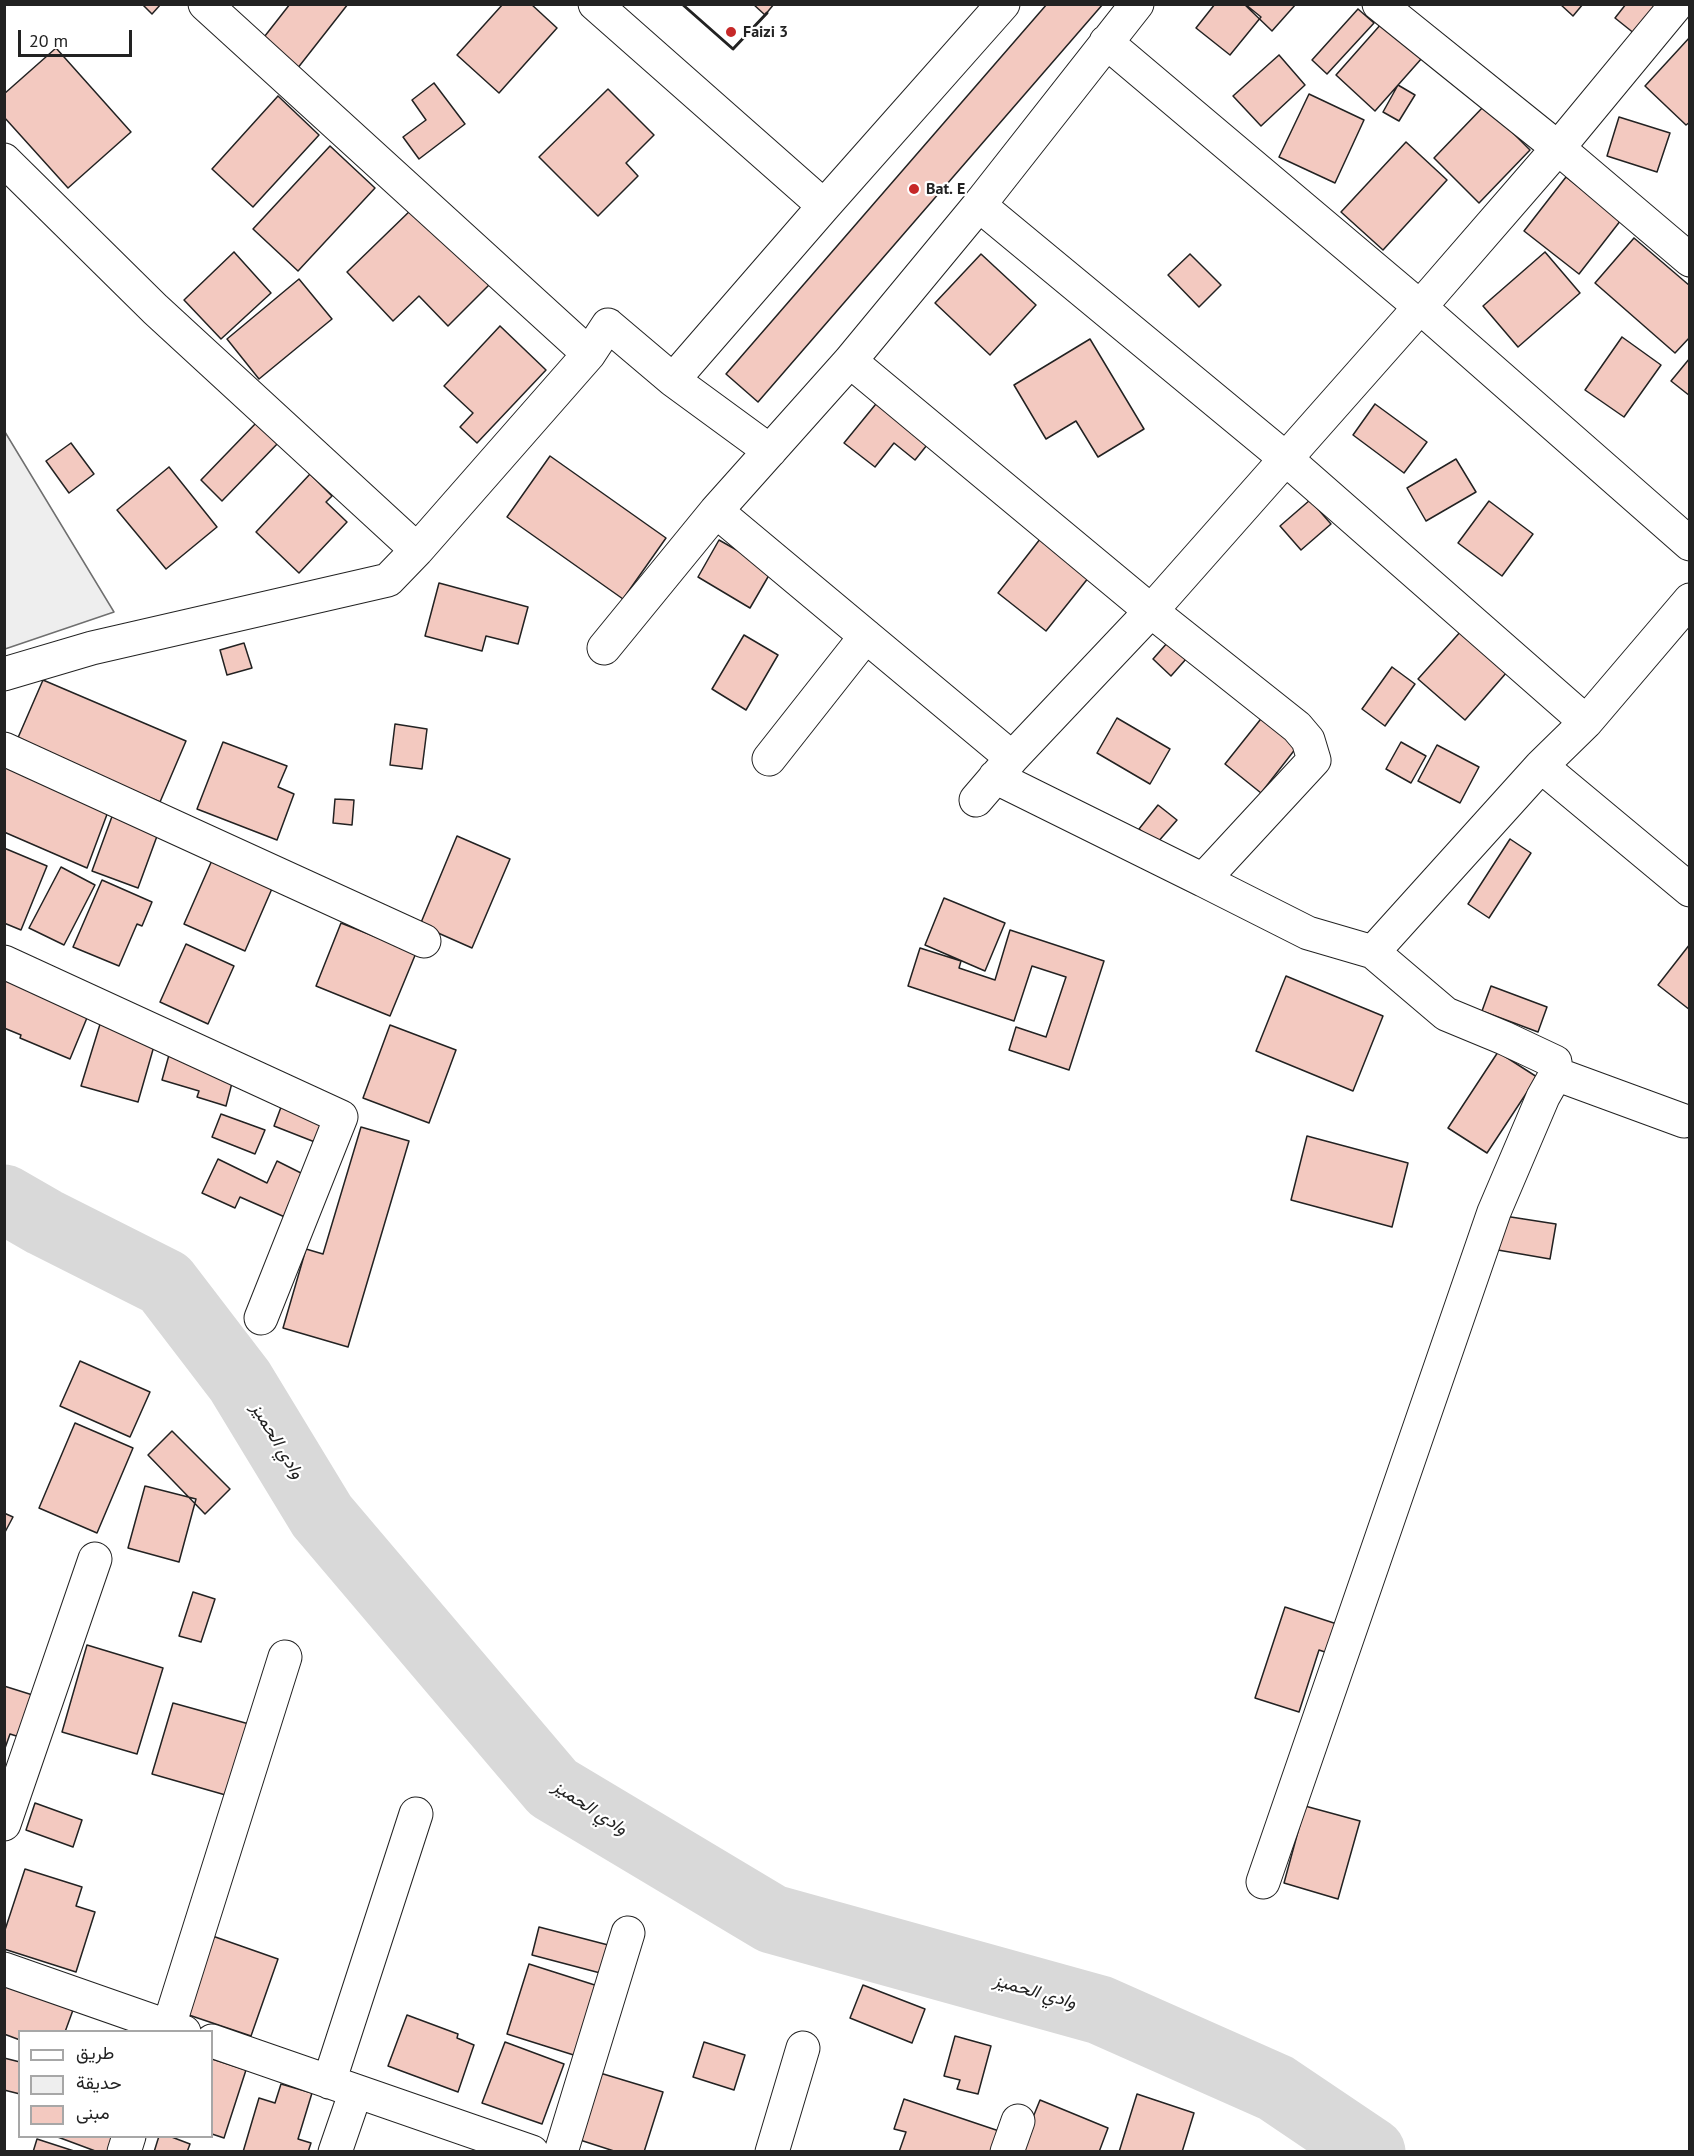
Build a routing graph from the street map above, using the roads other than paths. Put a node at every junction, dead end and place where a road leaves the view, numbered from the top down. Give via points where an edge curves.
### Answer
1 (205, 4) edge
2 (595, 4) edge
3 (1003, 4) edge
4 (1137, 4) edge
5 (1379, 4) edge
6 (1677, 4) edge
7 (1106, 42) junction
8 (1558, 148) junction
9 (4, 160) edge
10 (979, 205) junction
11 (824, 206) junction
12 (1689, 260) edge
13 (1420, 307) junction
14 (589, 354) junction
15 (850, 361) junction
16 (673, 380) junction
17 (770, 451) junction
18 (1285, 458) junction
19 (716, 511) junction
20 (1689, 544) edge
21 (417, 550) junction
22 (1687, 608) edge
23 (1151, 611) junction
24 (866, 636) junction
25 (604, 648) dead end
26 (4, 674) edge
27 (1586, 722) junction
28 (4, 749) edge
29 (769, 759) dead end
30 (1541, 766) junction
31 (995, 778) junction
32 (1203, 880) junction
33 (1689, 890) edge
34 (424, 941) dead end
35 (1373, 952) junction
36 (4, 962) edge
37 (1556, 1074) junction
38 (1688, 1113) edge
39 (261, 1318) dead end
40 (95, 1559) dead end
41 (285, 1657) dead end
42 (416, 1814) dead end
43 (4, 1824) edge
44 (1263, 1882) dead end
45 (628, 1933) dead end
46 (4, 1969) edge
47 (174, 2030) edge
48 (213, 2041) edge
49 (803, 2048) dead end
50 (343, 2086) junction
51 (1018, 2121) dead end
52 (335, 2151) edge
53 (532, 2151) edge
54 (561, 2151) edge
55 (772, 2151) edge
56 (1006, 2151) edge

1 - 14 street
2 - 11 street
3 - 11 street
4 - 7 street
5 - 8 street
6 - 8 street
7 - 10 street
7 - 13 street
8 - 12 street
8 - 13 street
9 - 21 street via 155,309
10 - 15 street
10 - 18 street
11 - 16 street
13 - 18 street
13 - 20 street
14 - 16 street via 608,325
14 - 21 street
15 - 17 street
15 - 23 street
16 - 17 street
17 - 19 street
18 - 23 street
18 - 27 street
19 - 24 street
19 - 25 street
21 - 26 street via 388,580 92,648
22 - 27 street
23 - 31 street
23 - 32 street via 1297,727 1308,740 1314,759
24 - 29 street
24 - 31 street
27 - 30 street
28 - 34 street
30 - 33 street
30 - 35 street
31 - 32 street
32 - 35 street via 1308,933
35 - 37 street via 1446,1014 1555,1062
36 - 39 street via 341,1117
37 - 38 street
37 - 44 street via 1490,1223
40 - 43 street
41 - 47 street
42 - 50 street
45 - 54 street
46 - 47 street
48 - 50 street
49 - 55 street
50 - 52 street
50 - 53 street
51 - 56 street

